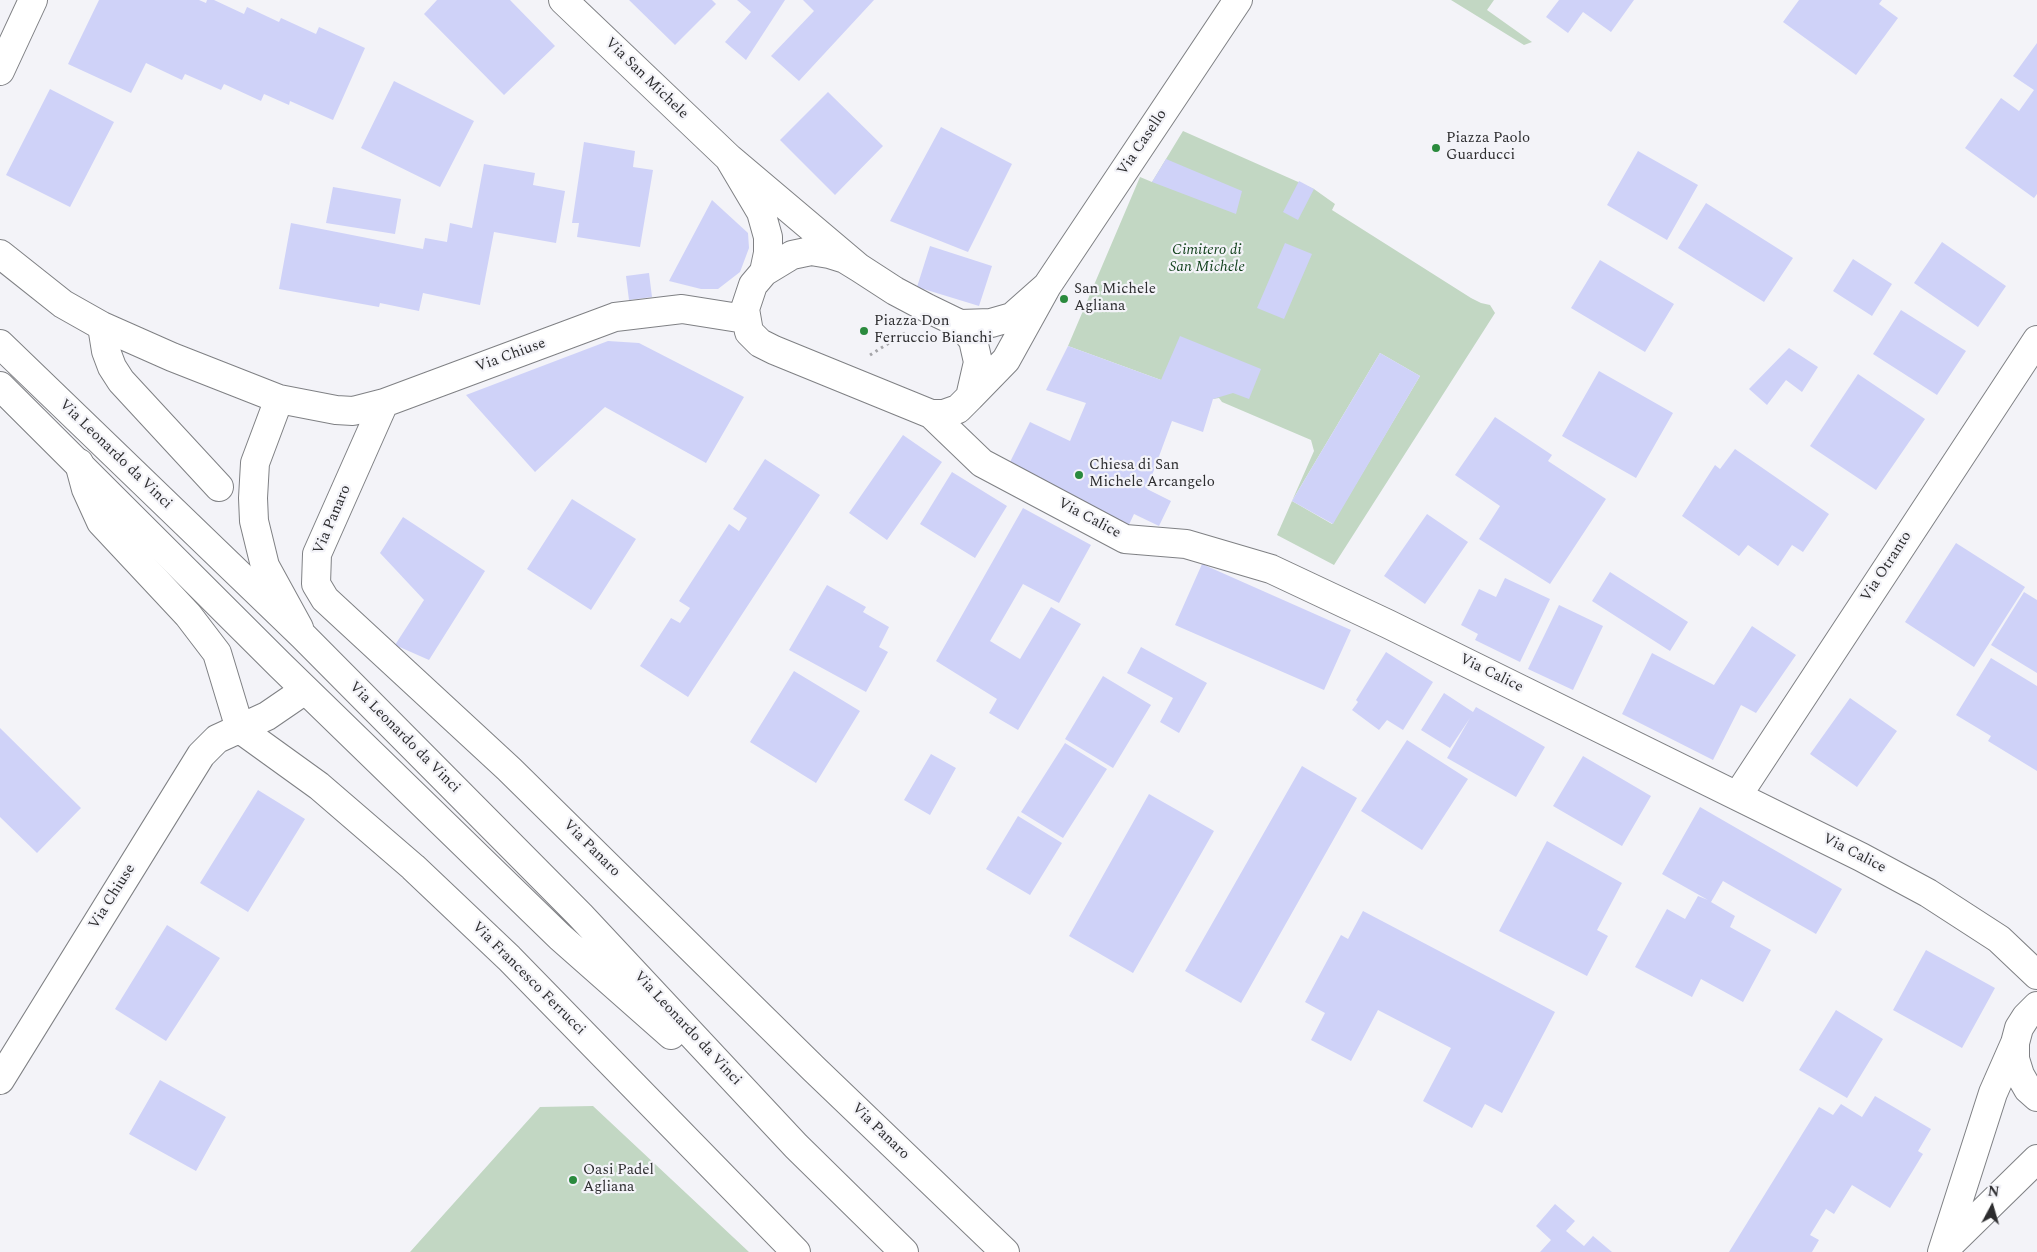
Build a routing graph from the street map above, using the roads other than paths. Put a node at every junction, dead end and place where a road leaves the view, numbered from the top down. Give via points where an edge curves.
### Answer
1 (33, 0) edge
2 (563, 0) edge
3 (1238, 0) edge
4 (0, 71) edge
5 (729, 158) junction
6 (0, 254) edge
7 (858, 268) junction
8 (764, 272) junction
9 (1047, 286) junction
10 (745, 319) junction
11 (960, 324) junction
12 (102, 326) junction
13 (2037, 340) edge
14 (0, 344) edge
15 (0, 386) edge
16 (970, 397) junction
17 (279, 399) junction
18 (384, 403) junction
19 (931, 414) junction
20 (79, 463) junction
21 (219, 487) dead end
22 (303, 636) junction
23 (305, 690) junction
24 (240, 729) junction
25 (1738, 795) junction
26 (2037, 975) edge
27 (2037, 1006) edge
28 (2015, 1043) junction
29 (0, 1080) edge
30 (2037, 1097) edge
31 (796, 1146) junction
32 (2037, 1158) edge
33 (796, 1252) edge
34 (904, 1252) edge
35 (1005, 1252) edge
36 (1942, 1252) edge

1 - 4 street
2 - 5 street, Via San Michele
3 - 9 street, Via Casello
5 - 7 street, Via San Michele
5 - 8 street, Via San Michele via 761,212 768,237
6 - 12 street via 45,292
7 - 8 street via 845,259 811,251 792,255
7 - 11 street
8 - 10 street via 753,285
9 - 11 street, Via Casello via 1012,317 991,323
9 - 16 street, Via Casello via 1006,360
10 - 18 street, Via Chiuse via 682,309 615,317
10 - 19 street via 749,332 760,343
11 - 16 street via 973,340 978,362
12 - 17 street via 172,358
12 - 21 street via 106,351 121,381
13 - 25 street, Via Otranto
14 - 22 street, Via Leonardo da Vinci
15 - 20 street, Via Leonardo da Vinci
16 - 19 street via 958,409
17 - 18 street, Via Chiuse via 317,408 353,411
17 - 22 street via 255,463 254,521 265,566
18 - 35 street, Via Panaro via 317,554 316,584 325,599 509,768
19 - 25 street, Via Calice via 982,463 1125,539 1186,544 1271,569
20 - 23 street, Via Leonardo da Vinci
20 - 24 street via 88,495 101,522 188,615 217,653
22 - 31 street, Via Leonardo da Vinci via 580,915
23 - 24 street, Via Chiuse via 273,713
23 - 31 street, Via Leonardo da Vinci via 560,936
24 - 29 street, Via Chiuse via 217,739 201,754
24 - 33 street, Via Francesco Ferrucci via 319,786 413,867 509,958
25 - 26 street, Via Calice via 1928,893 1999,939
27 - 28 street via 2019,1028
28 - 30 street via 2020,1075
28 - 36 street via 1993,1093
31 - 34 street, Via Leonardo da Vinci
32 - 36 street

